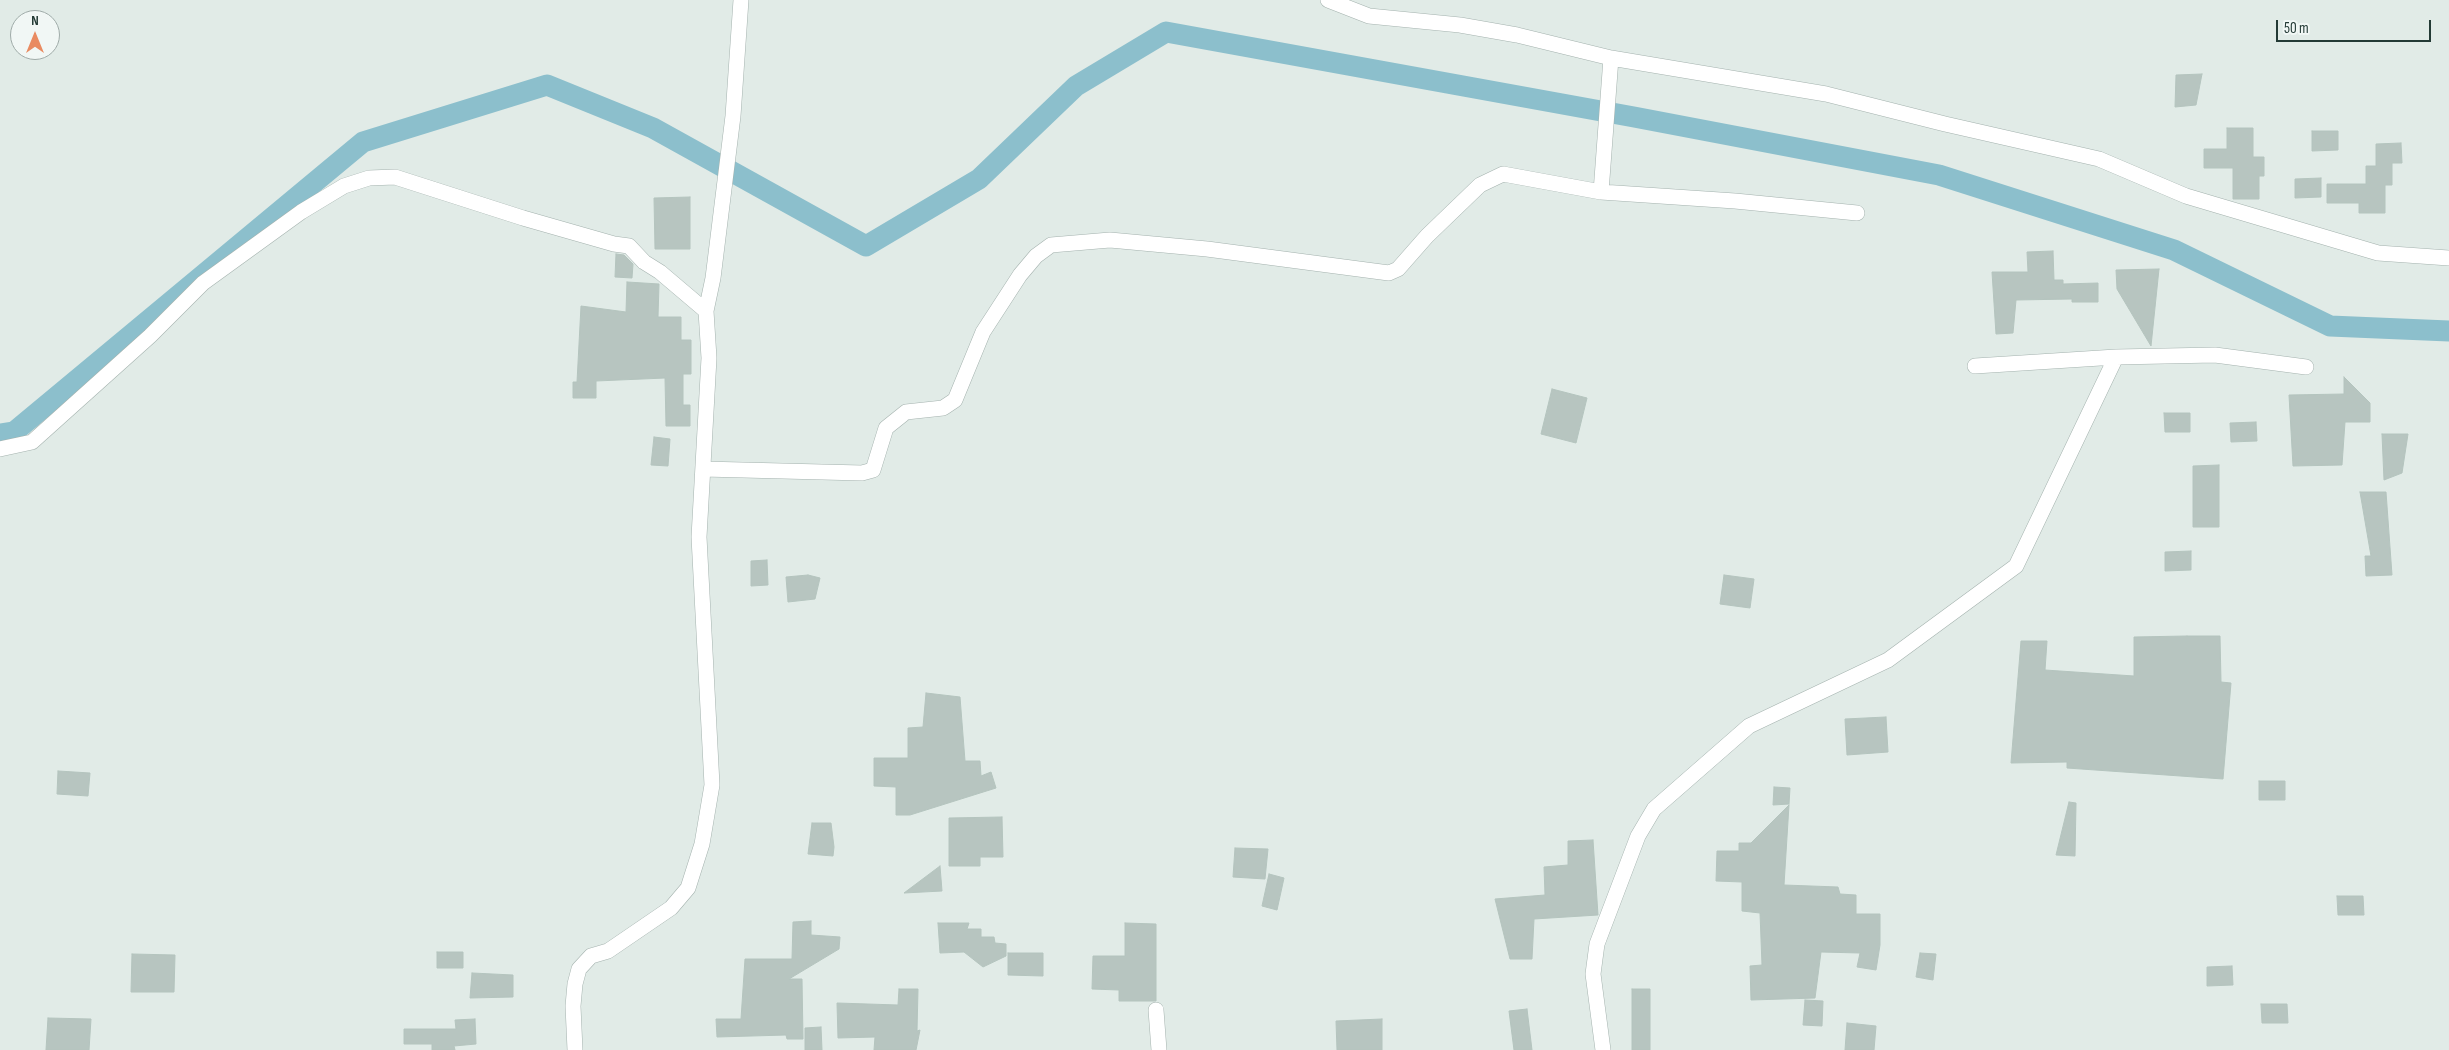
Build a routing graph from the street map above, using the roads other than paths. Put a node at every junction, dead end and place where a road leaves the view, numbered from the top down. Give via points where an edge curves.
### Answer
1 (741, 0) edge
2 (1328, 0) edge
3 (1611, 58) junction
4 (1600, 192) junction
5 (1857, 213) dead end
6 (2449, 258) edge
7 (706, 311) junction
8 (2116, 358) junction
9 (1975, 366) dead end
10 (2306, 367) dead end
11 (0, 449) edge
12 (703, 469) junction
13 (1156, 1010) dead end
14 (575, 1050) edge
15 (1159, 1050) edge
16 (1603, 1050) edge

1 - 7 street via 733,116
2 - 3 street via 1369,16 1460,25
3 - 4 street
3 - 6 street via 1799,89 2099,159 2186,196 2272,224 2378,253
4 - 5 street
4 - 12 street via 1503,174 1480,185 1398,269 1389,273 1217,250 1110,240 1051,245 1036,256 1020,275 983,332 955,400 943,408 906,412 886,428 873,470 862,473
7 - 11 street via 644,262 629,246 523,218 395,177 369,178 344,186 301,212 203,283 150,336 32,442
7 - 12 street via 709,358
8 - 9 street
8 - 10 street via 2215,355
8 - 16 street via 2016,566 1888,660 1749,726 1654,809 1636,843 1597,944 1593,974
12 - 14 street via 699,537 712,785 702,844 688,888 672,908 608,951 591,956 579,969 573,1006
13 - 15 street

